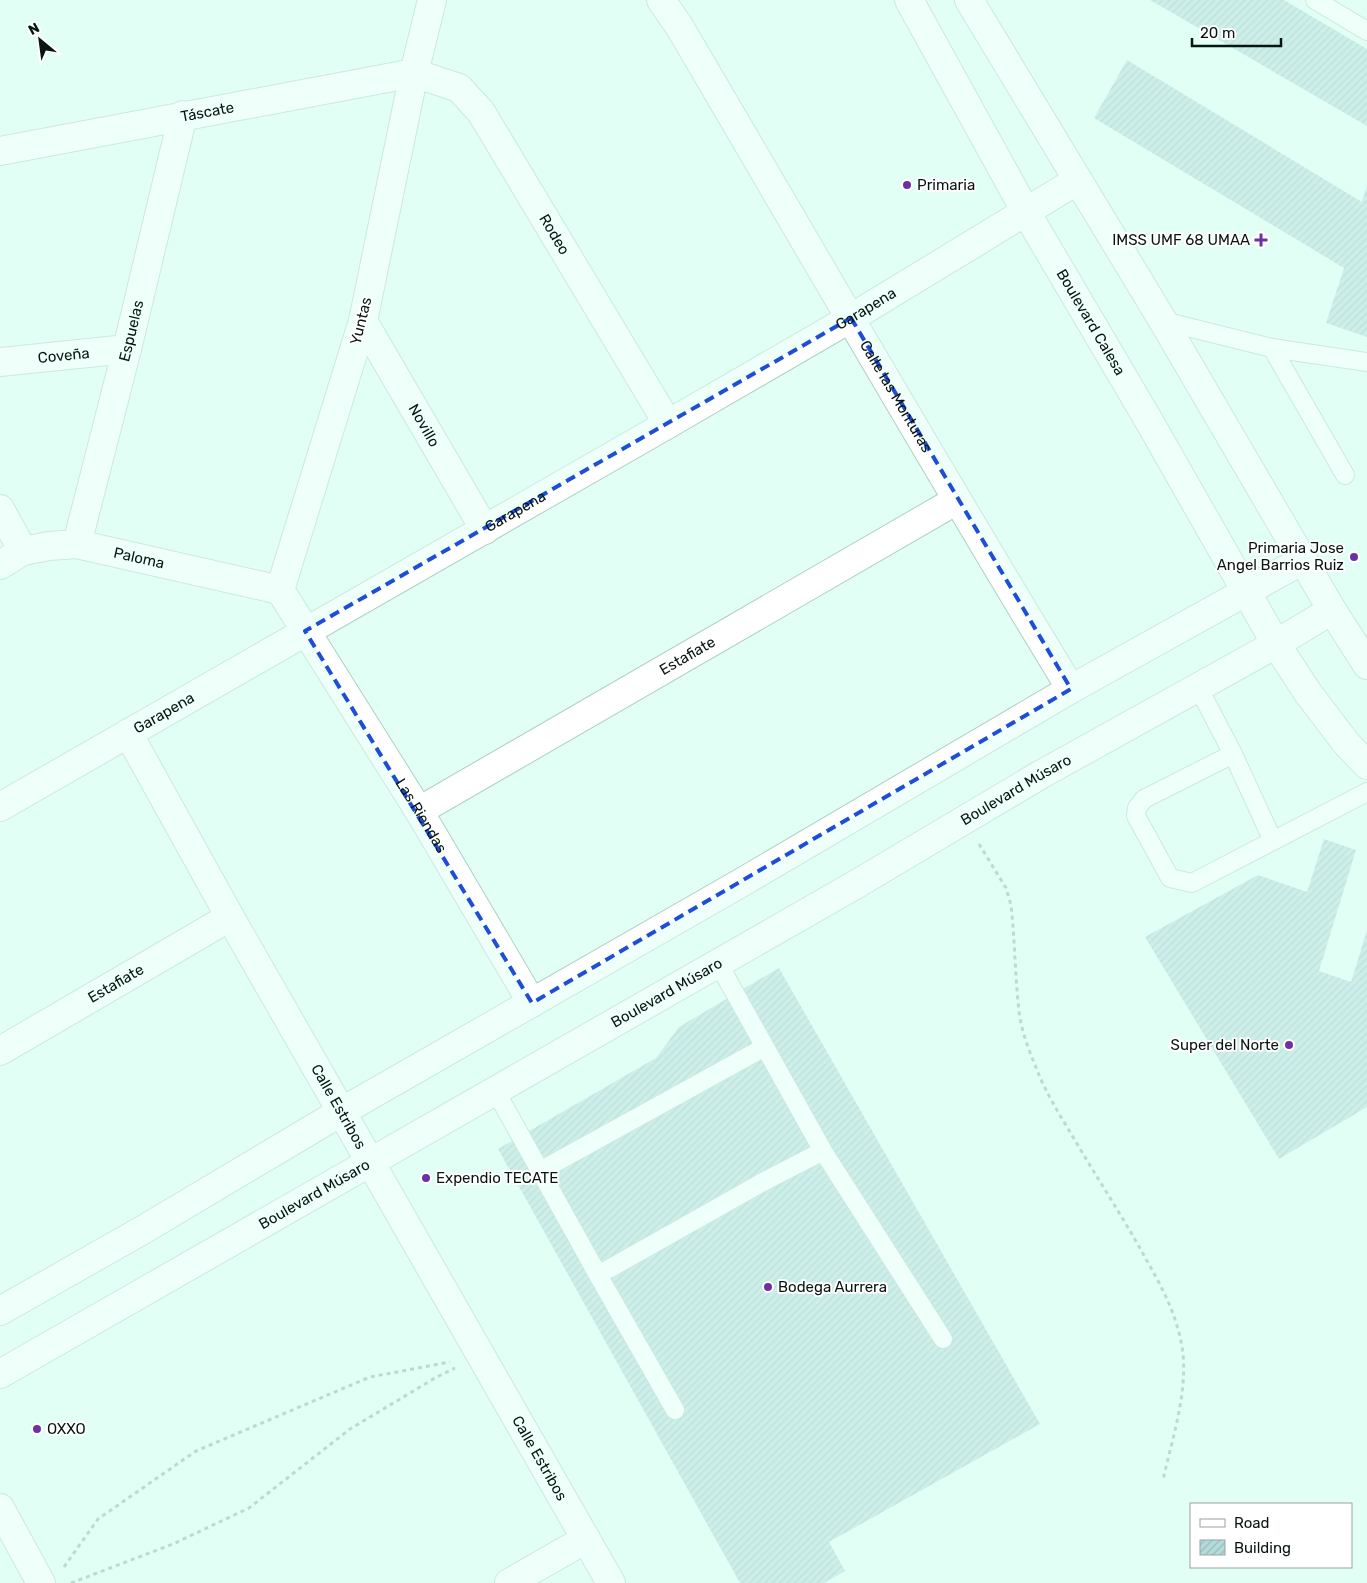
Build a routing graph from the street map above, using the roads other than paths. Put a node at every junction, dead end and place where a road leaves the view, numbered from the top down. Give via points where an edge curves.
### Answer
1 (432, 0) edge
2 (661, 0) edge
3 (908, 0) edge
4 (969, 0) edge
5 (1315, 0) edge
6 (1367, 31) edge
7 (414, 73) junction
8 (183, 115) junction
9 (0, 150) edge
10 (1078, 180) junction
11 (1026, 212) junction
12 (851, 318) junction
13 (1163, 320) junction
14 (363, 321) junction
15 (1272, 348) junction
16 (128, 349) junction
17 (0, 362) edge
18 (1367, 362) edge
19 (668, 424) junction
20 (1345, 475) dead end
21 (957, 500) junction
22 (0, 509) edge
23 (485, 530) junction
24 (76, 544) junction
25 (23, 551) junction
26 (1303, 560) junction
27 (0, 565) edge
28 (280, 590) junction
29 (1247, 592) junction
30 (1332, 610) junction
31 (306, 631) junction
32 (1276, 644) junction
33 (1367, 665) edge
34 (1198, 686) junction
35 (1071, 689) junction
36 (128, 733) junction
37 (1233, 754) junction
38 (1367, 765) edge
39 (1367, 792) edge
40 (0, 807) edge
41 (419, 811) junction
42 (1273, 841) junction
43 (230, 916) junction
44 (718, 963) junction
45 (532, 1003) junction
46 (765, 1047) junction
47 (0, 1051) edge
48 (495, 1090) junction
49 (341, 1112) junction
50 (823, 1151) junction
51 (370, 1163) junction
52 (540, 1171) junction
53 (598, 1275) junction
54 (0, 1312) edge
55 (943, 1339) dead end
56 (0, 1374) edge
57 (675, 1410) dead end
58 (0, 1508) edge
59 (586, 1540) junction
60 (50, 1579) edge
61 (509, 1583) edge
62 (611, 1583) edge

1 - 7 street, Yuntas
2 - 12 street, Calle las Monturas
3 - 11 street, Boulevard Calesa
4 - 10 street
5 - 6 lane
7 - 8 street, Táscate
7 - 14 street, Yuntas
7 - 19 street, Rodeo via 459,88 480,112
8 - 9 street, Táscate
8 - 16 street, Espuelas
10 - 11 street, Garapena
10 - 13 street
11 - 12 street, Garapena
11 - 29 street, Boulevard Calesa
12 - 19 street, Garapena
12 - 21 street, Calle las Monturas
13 - 15 lane
13 - 26 street
14 - 23 street, Novillo
14 - 28 street, Yuntas
15 - 18 lane
15 - 20 lane
16 - 17 street, Coveña
16 - 24 street, Espuelas
19 - 23 street, Garapena
21 - 35 street, Calle las Monturas
21 - 41 street, Estafiate
22 - 25 street
23 - 31 street, Garapena
24 - 25 street, Paloma
24 - 28 street, Paloma
25 - 27 street, Paloma
26 - 29 street
26 - 30 street
28 - 31 street
29 - 32 street, Boulevard Calesa
29 - 35 street
30 - 32 street, Boulevard Músaro
30 - 33 street
31 - 36 street, Garapena
31 - 41 street, Las Riendas
32 - 34 street, Boulevard Músaro
32 - 38 street, Boulevard Calesa via 1308,693
34 - 37 lane
34 - 44 street, Boulevard Músaro
35 - 45 street
36 - 40 street, Garapena
36 - 43 street, Calle Estribos
37 - 42 lane
37 - 42 lane via 1144,799 1137,808 1136,816 1170,878 1192,883
39 - 42 lane
41 - 45 street, Las Riendas
43 - 47 street, Estafiate
43 - 49 street, Calle Estribos
44 - 46 lane
44 - 48 street, Boulevard Músaro
45 - 49 street
46 - 50 lane
46 - 52 lane
48 - 51 street, Boulevard Músaro
48 - 52 lane
49 - 51 street, Calle Estribos
49 - 54 street
50 - 53 lane
50 - 55 lane
51 - 56 street, Boulevard Músaro
51 - 59 street, Calle Estribos
52 - 53 lane
53 - 57 lane
58 - 60 street
59 - 61 street
59 - 62 street, Calle Estribos

